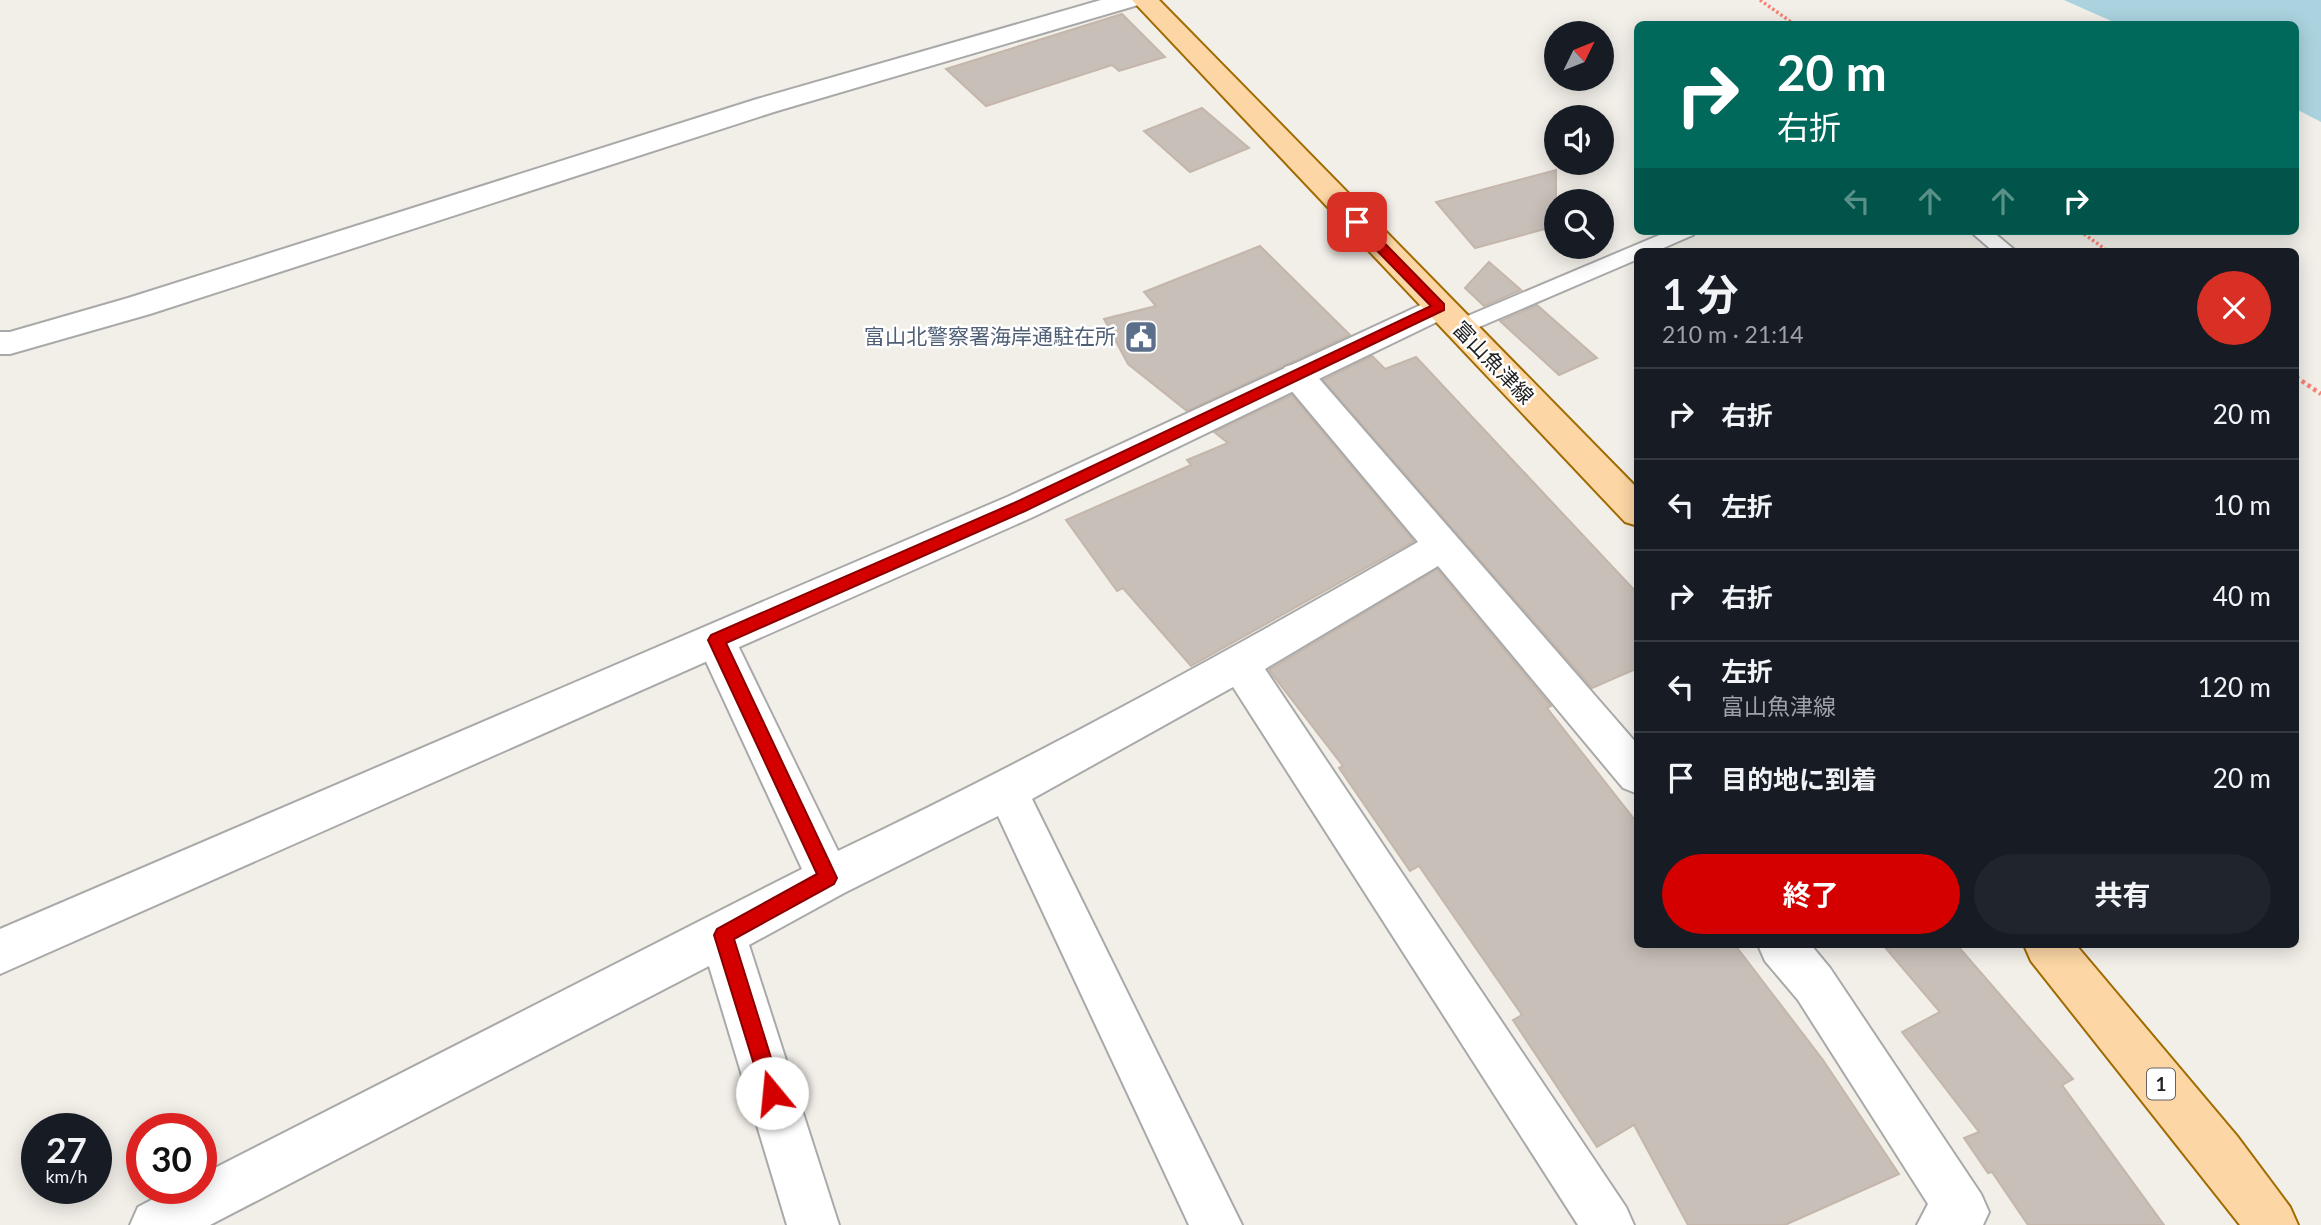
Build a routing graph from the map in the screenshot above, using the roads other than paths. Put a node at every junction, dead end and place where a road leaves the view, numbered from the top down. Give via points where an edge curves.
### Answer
1 (1129, 0) edge
2 (1145, 0) edge
3 (1675, 235) edge
4 (1985, 235) edge
5 (1640, 248) edge
6 (2002, 248) edge
7 (1634, 250) edge
8 (1449, 318) junction
9 (0, 343) edge
10 (1297, 375) junction
11 (1634, 508) edge
12 (1443, 545) junction
13 (716, 640) junction
14 (1240, 664) junction
15 (1634, 770) edge
16 (1007, 791) junction
17 (828, 878) junction
18 (723, 935) junction
19 (1784, 948) edge
20 (2049, 948) edge
21 (0, 952) edge
22 (1959, 1221) edge
23 (156, 1225) edge
24 (813, 1225) edge
25 (1216, 1225) edge
26 (1608, 1225) edge
27 (2272, 1225) edge

1 - 9 street via 767,105 139,306
2 - 8 main road, 富山魚津線
3 - 5 lane
4 - 6 lane
7 - 8 lane
8 - 10 street
8 - 11 main road, 富山魚津線
10 - 12 street
10 - 13 street via 1020,507
12 - 14 street
12 - 15 street
13 - 17 street
13 - 21 street
14 - 16 street
14 - 26 street
16 - 17 street
16 - 25 street
17 - 18 street
18 - 23 street
18 - 24 street
19 - 22 street via 1814,984
20 - 27 main road, 1

